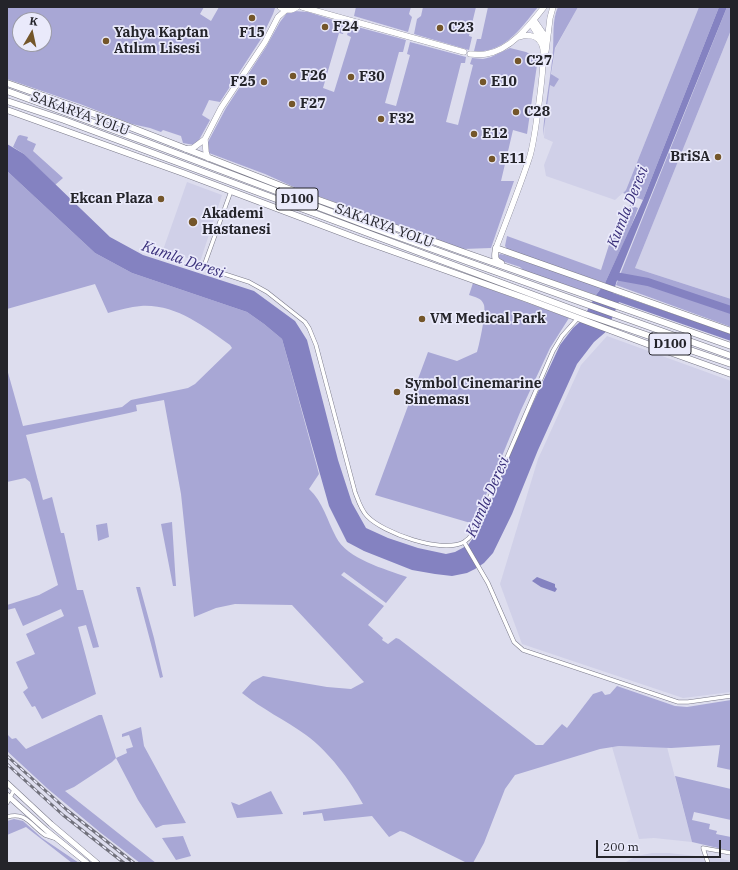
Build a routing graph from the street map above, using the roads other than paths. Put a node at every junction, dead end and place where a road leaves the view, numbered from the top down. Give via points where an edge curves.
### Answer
1 (279, 7) edge
2 (297, 7) edge
3 (302, 7) edge
4 (544, 7) edge
5 (553, 7) edge
6 (309, 8) edge
7 (286, 10) junction
8 (278, 17) junction
9 (532, 22) junction
10 (519, 37) junction
11 (543, 46) junction
12 (545, 55) junction
13 (544, 66) junction
14 (7, 83) edge
15 (7, 91) edge
16 (7, 102) edge
17 (67, 104) junction
18 (7, 110) edge
19 (205, 139) junction
20 (149, 143) junction
21 (186, 149) junction
22 (208, 158) junction
23 (231, 191) junction
24 (496, 248) junction
25 (478, 258) junction
26 (522, 273) junction
27 (582, 317) junction
28 (627, 319) junction
29 (617, 325) junction
30 (687, 331) junction
31 (731, 331) edge
32 (731, 346) edge
33 (682, 356) junction
34 (731, 356) edge
35 (731, 364) edge
36 (731, 374) edge
37 (465, 543) junction
38 (731, 696) edge
39 (7, 783) edge
40 (14, 790) junction
41 (8, 799) edge
42 (7, 817) edge
43 (58, 840) junction
44 (731, 853) edge
45 (87, 863) edge
46 (97, 863) edge
47 (708, 863) edge

1 - 7 main road
1 - 8 main road
2 - 7 main road
3 - 6 main road
4 - 9 main road
5 - 12 main road
6 - 10 main road via 481,55 502,48
7 - 8 main road
8 - 19 main road via 261,48 221,108
9 - 10 main road
9 - 11 main road
9 - 12 main road via 544,36
10 - 11 main road via 536,37
11 - 13 main road
12 - 13 main road
13 - 24 main road via 530,158
14 - 17 highway
15 - 20 highway, D100
16 - 27 highway, SAKARYA YOLU / D100
17 - 20 highway
17 - 21 highway
18 - 23 highway
19 - 21 main road
19 - 22 main road
20 - 28 highway, D100 via 371,227
21 - 22 highway
22 - 25 highway
23 - 27 highway via 361,240
23 - 37 street via 205,266 258,286 284,304 309,328 316,345 355,492 366,516 383,527 420,542 449,546
24 - 25 highway via 491,255
24 - 26 highway via 496,261
24 - 31 highway
25 - 26 highway
26 - 30 highway
27 - 29 highway, SAKARYA YOLU / D100
27 - 33 highway via 608,330
27 - 37 street via 562,336 553,351 480,520
28 - 30 highway
28 - 34 highway, D100
29 - 33 highway
29 - 35 highway, SAKARYA YOLU / D100
30 - 32 highway
33 - 36 highway
37 - 38 street via 488,583 514,642 523,650 678,702
39 - 40 main road
40 - 41 street
40 - 46 main road
41 - 43 main road
42 - 43 street via 24,817 45,835
43 - 45 main road
44 - 47 street via 703,848

